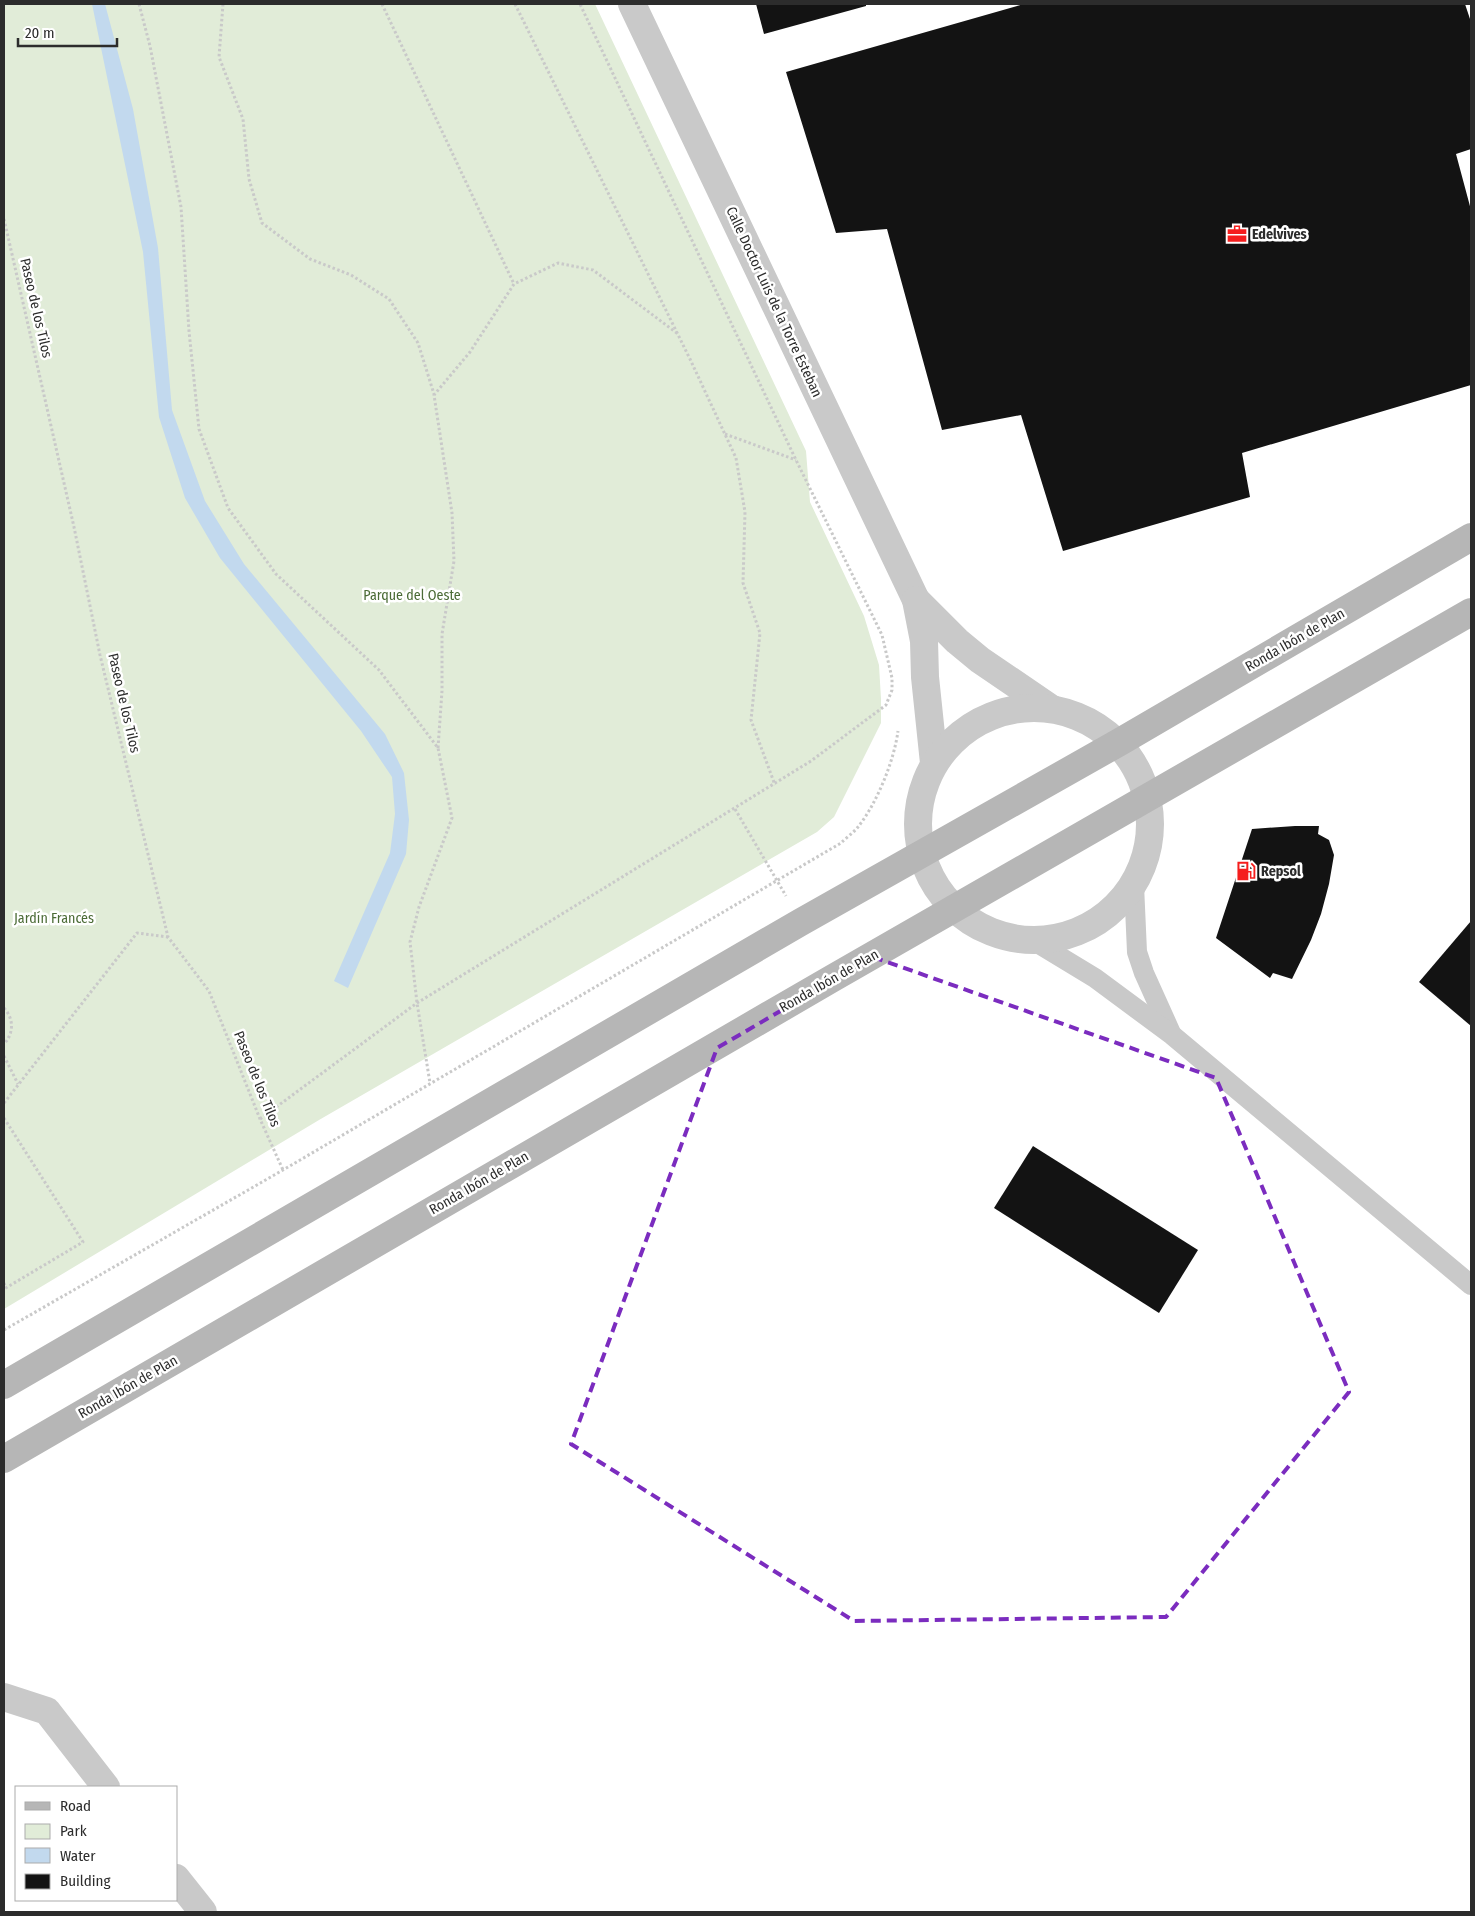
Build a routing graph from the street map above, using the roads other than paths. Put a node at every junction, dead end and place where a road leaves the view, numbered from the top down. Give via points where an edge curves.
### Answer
1 (632, 4) edge
2 (1471, 537) edge
3 (916, 600) junction
4 (1471, 612) edge
5 (1052, 709) junction
6 (1118, 743) junction
7 (934, 763) junction
8 (1148, 799) junction
9 (921, 853) junction
10 (1134, 885) junction
11 (954, 909) junction
12 (1034, 940) junction
13 (1172, 1035) junction
14 (1471, 1285) edge
15 (4, 1385) edge
16 (4, 1459) edge
17 (4, 1697) edge
18 (105, 1786) edge
19 (178, 1881) edge
20 (203, 1912) edge

1 - 3 street, Calle Doctor Luis de la Torre Esteban
2 - 6 main road, Ronda Ibón de Plan
3 - 5 street via 980,660
3 - 7 street via 924,641
4 - 8 main road, Ronda Ibón de Plan
5 - 6 street via 1078,715
5 - 7 street via 1034,706 995,713 960,732
6 - 8 street via 1137,769
6 - 9 main road, Ronda Ibón de Plan
7 - 9 street via 917,809
8 - 10 street via 1151,828 1146,857
8 - 11 main road, Ronda Ibón de Plan
9 - 11 street via 934,884
9 - 15 main road, Ronda Ibón de Plan
10 - 12 street via 1108,914 1073,934
10 - 13 lane via 1137,952
11 - 12 street via 978,926 1005,937
11 - 16 main road, Ronda Ibón de Plan
12 - 13 lane via 1095,978
13 - 14 lane
17 - 18 street via 47,1711
19 - 20 street

